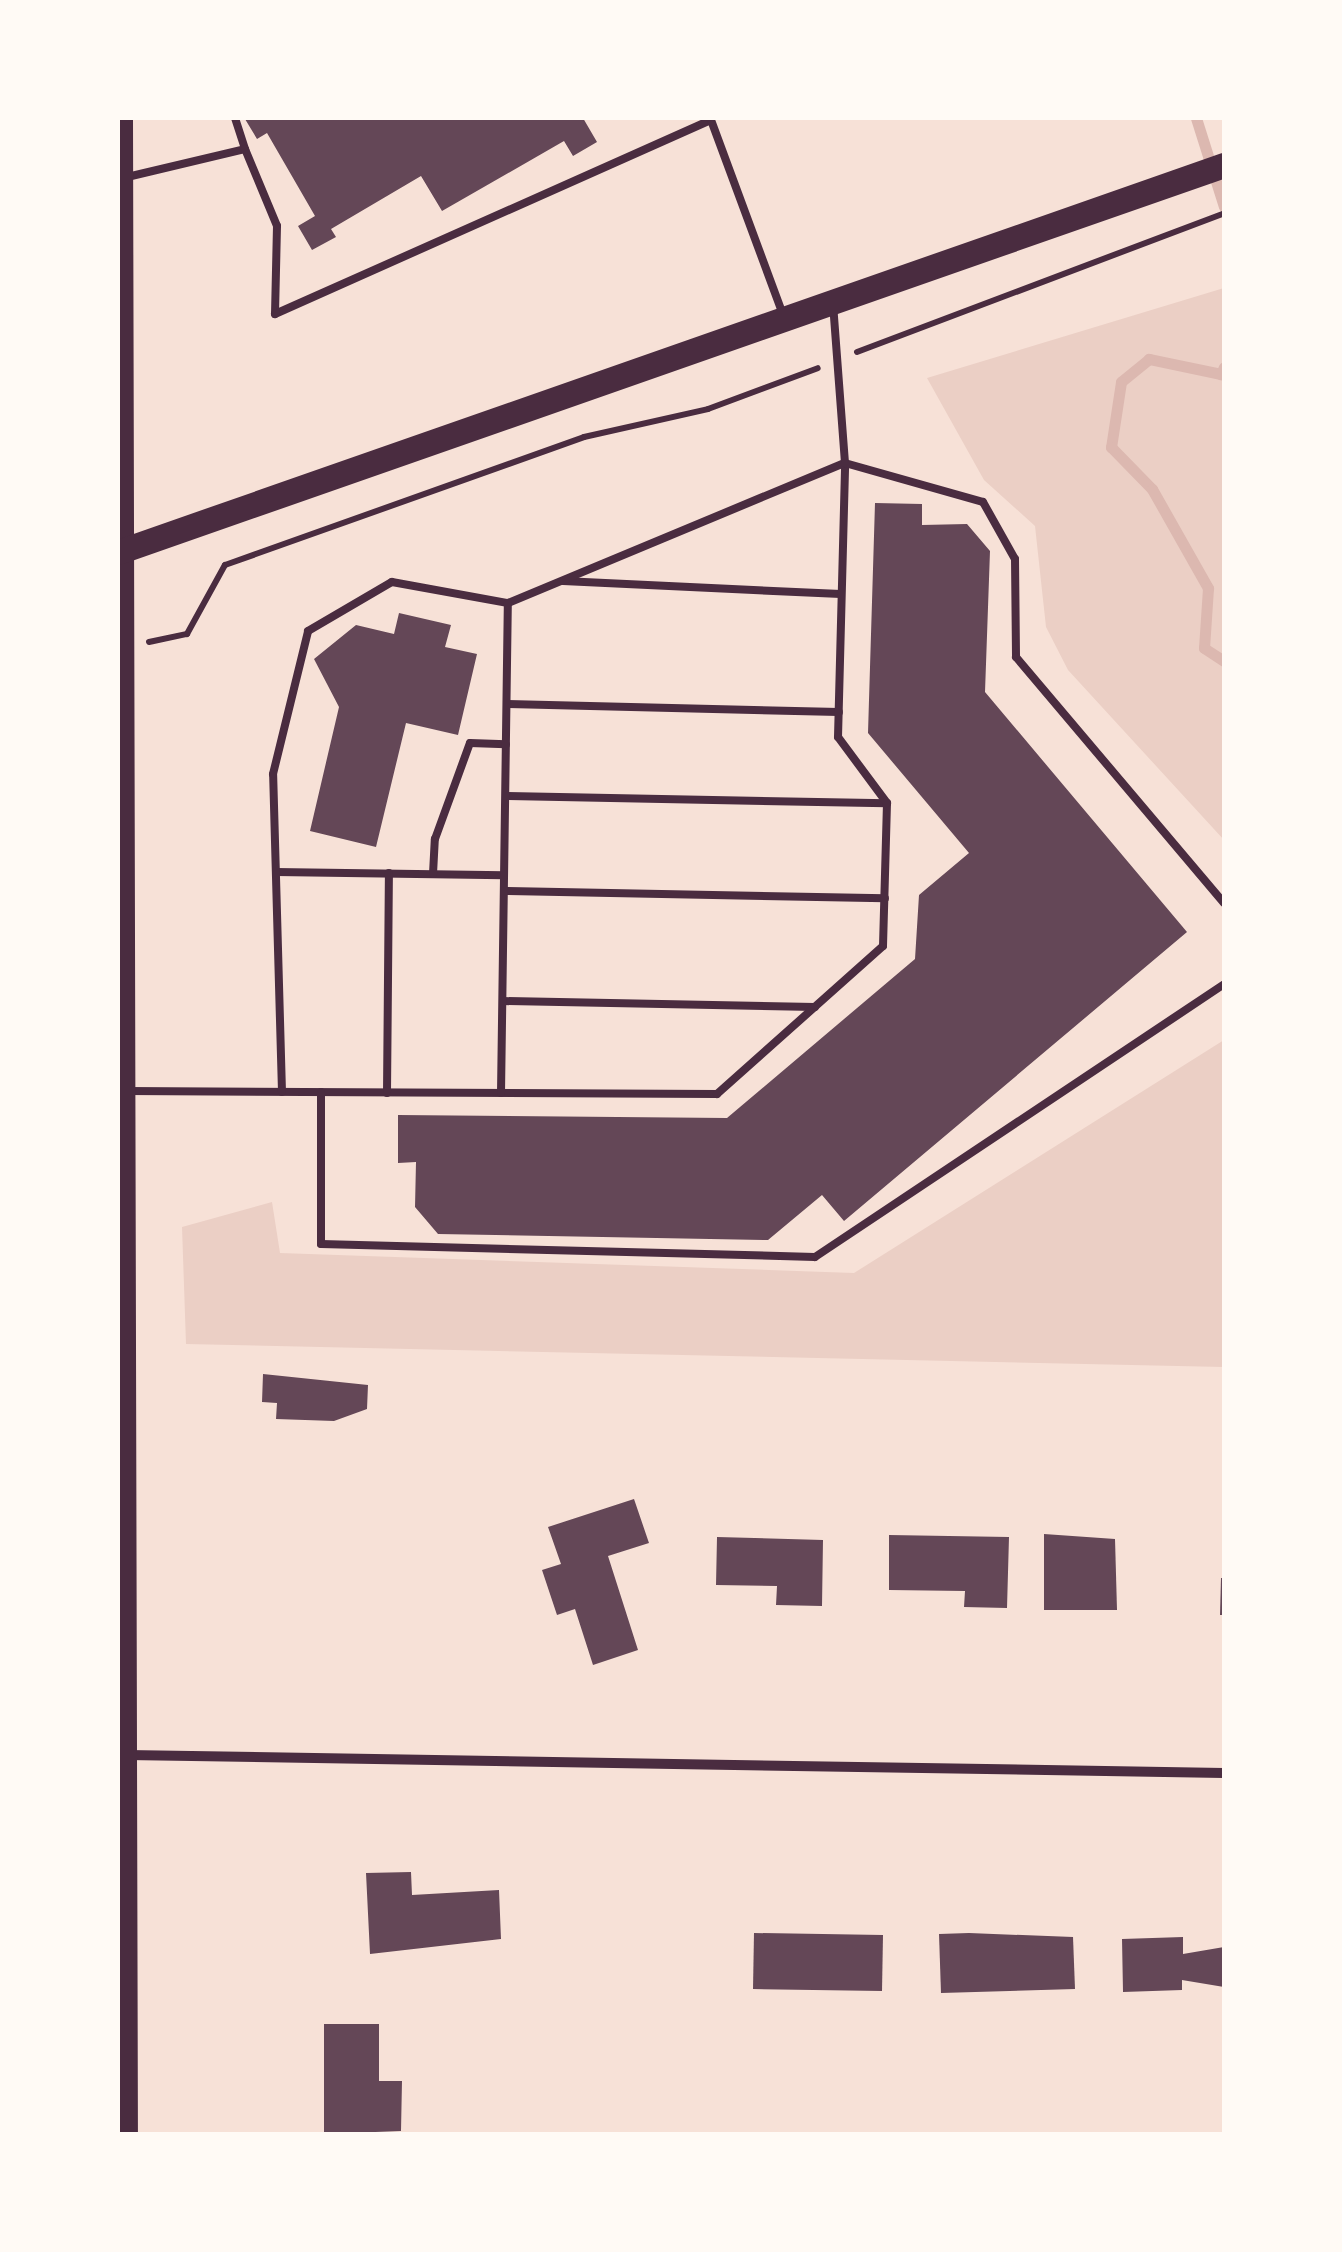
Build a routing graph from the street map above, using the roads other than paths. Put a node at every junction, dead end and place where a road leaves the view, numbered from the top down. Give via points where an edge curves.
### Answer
1 (123, 118) edge
2 (235, 118) edge
3 (709, 119) edge
4 (245, 148) junction
5 (121, 164) edge
6 (1224, 165) edge
7 (833, 302) junction
8 (784, 319) junction
9 (119, 334) edge
10 (845, 463) junction
11 (120, 551) edge
12 (559, 581) junction
13 (840, 594) junction
14 (508, 603) junction
15 (507, 704) junction
16 (838, 712) junction
17 (506, 744) junction
18 (506, 796) junction
19 (887, 803) junction
20 (276, 872) junction
21 (389, 873) junction
22 (434, 874) junction
23 (504, 875) junction
24 (504, 891) junction
25 (885, 898) junction
26 (1224, 903) edge
27 (1224, 984) edge
28 (502, 1001) junction
29 (815, 1007) junction
30 (122, 1092) edge
31 (282, 1092) junction
32 (321, 1092) junction
33 (387, 1093) junction
34 (501, 1093) junction
35 (122, 1274) edge
36 (122, 1338) edge
37 (127, 1756) junction
38 (1224, 1774) edge
39 (128, 2134) edge

1 - 5 main road
2 - 4 lane
3 - 4 lane via 275,314 277,226
3 - 8 lane
4 - 5 lane
5 - 9 main road
6 - 7 main road
7 - 8 main road
7 - 10 lane
8 - 11 main road
9 - 11 main road
10 - 12 lane
10 - 13 lane
10 - 26 lane via 982,502 1016,560 1016,657
11 - 30 main road
12 - 13 lane
12 - 14 lane
13 - 16 lane
14 - 15 lane
14 - 20 lane via 392,582 308,632 273,774
15 - 16 lane
15 - 17 lane
16 - 19 lane via 838,737
17 - 18 lane
17 - 22 lane via 470,743 435,839
18 - 19 lane
18 - 23 lane
19 - 25 lane
20 - 21 lane
20 - 31 lane
21 - 22 lane
21 - 33 lane
22 - 23 lane
23 - 24 lane
24 - 25 lane
24 - 28 lane
25 - 29 lane via 884,946
27 - 32 lane via 814,1257 320,1244
28 - 29 lane
28 - 34 lane
29 - 34 lane via 717,1094
30 - 31 lane
30 - 35 main road
31 - 32 lane
32 - 33 lane
33 - 34 lane
35 - 36 main road
36 - 37 main road
37 - 38 street
37 - 39 main road

